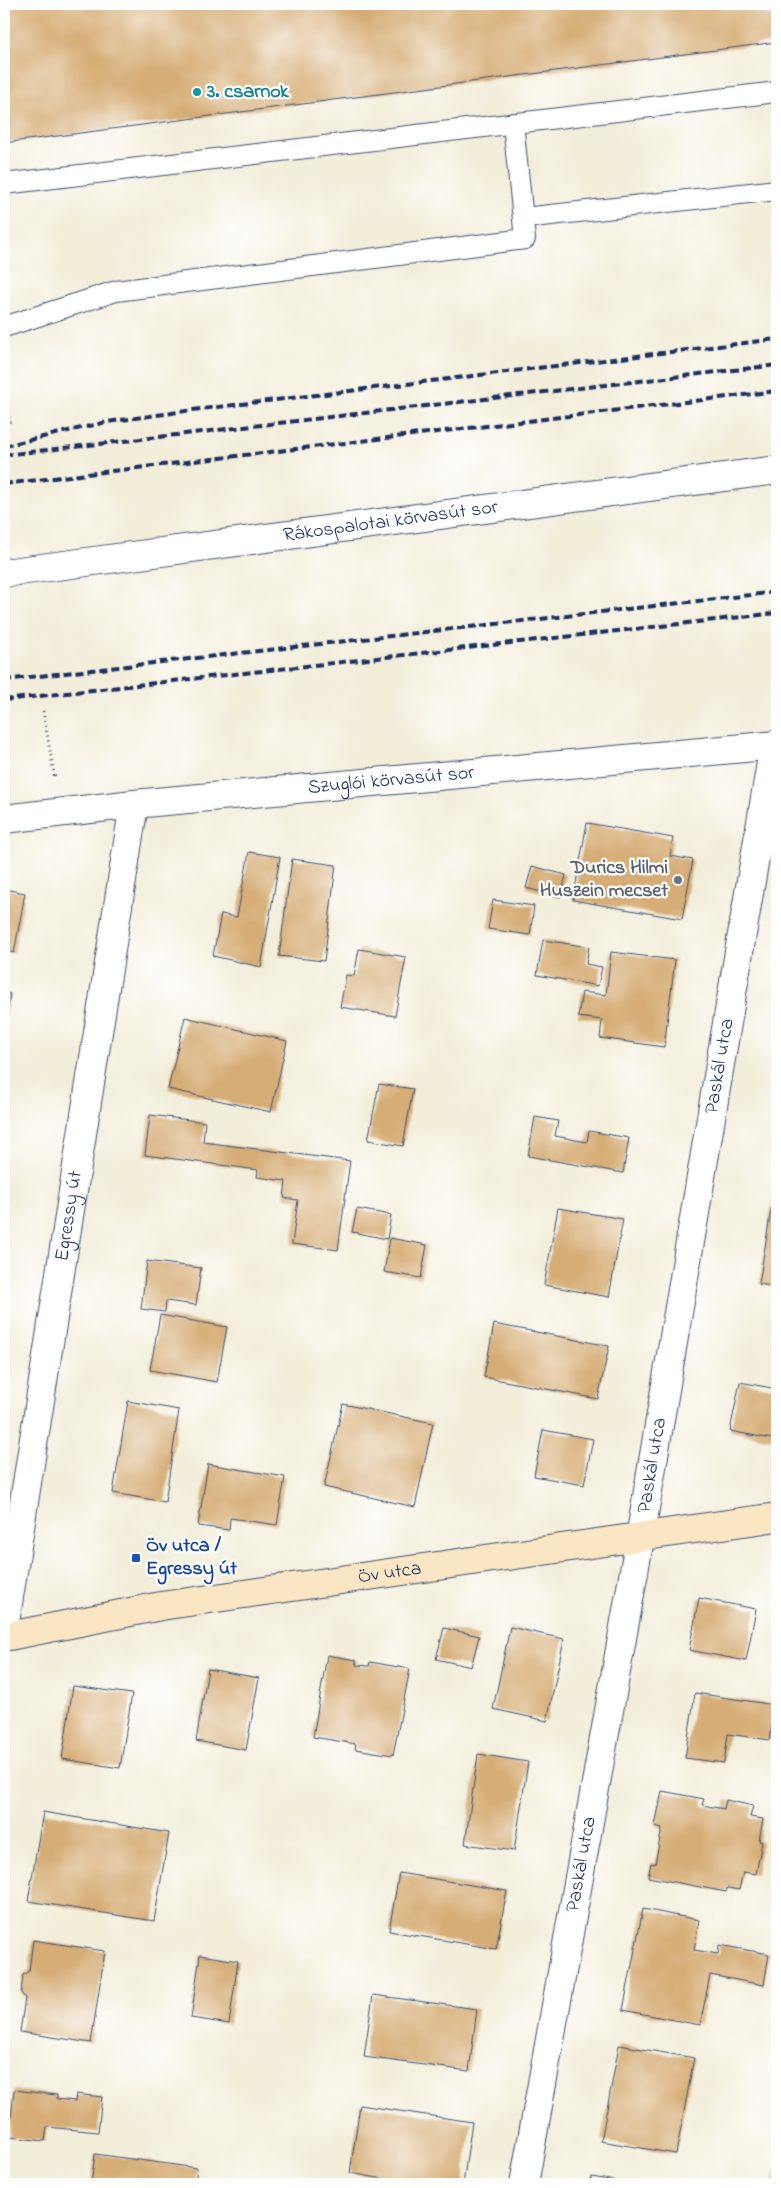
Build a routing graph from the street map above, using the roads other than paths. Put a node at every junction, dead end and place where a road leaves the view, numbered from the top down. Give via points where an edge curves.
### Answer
1 (777, 92) edge
2 (513, 123) junction
3 (4, 184) edge
4 (777, 190) edge
5 (524, 218) junction
6 (4, 327) edge
7 (777, 470) edge
8 (4, 573) edge
9 (776, 745) edge
10 (134, 804) junction
11 (4, 819) edge
12 (777, 1517) edge
13 (640, 1538) junction
14 (4, 1629) edge
15 (4, 1637) edge
16 (524, 2184) edge

1 - 2 lane
2 - 3 lane
2 - 5 lane
4 - 5 lane
5 - 6 lane via 525,239 116,291
7 - 8 street, Rákospalotai körvasút sor
9 - 10 street, Szuglói körvasút sor
9 - 13 street, Paskál utca
10 - 11 street, Szuglói körvasút sor
10 - 14 street, Egressy út
12 - 13 street, Öv utca
13 - 15 street, Öv utca via 161,1606
13 - 16 street, Paskál utca

